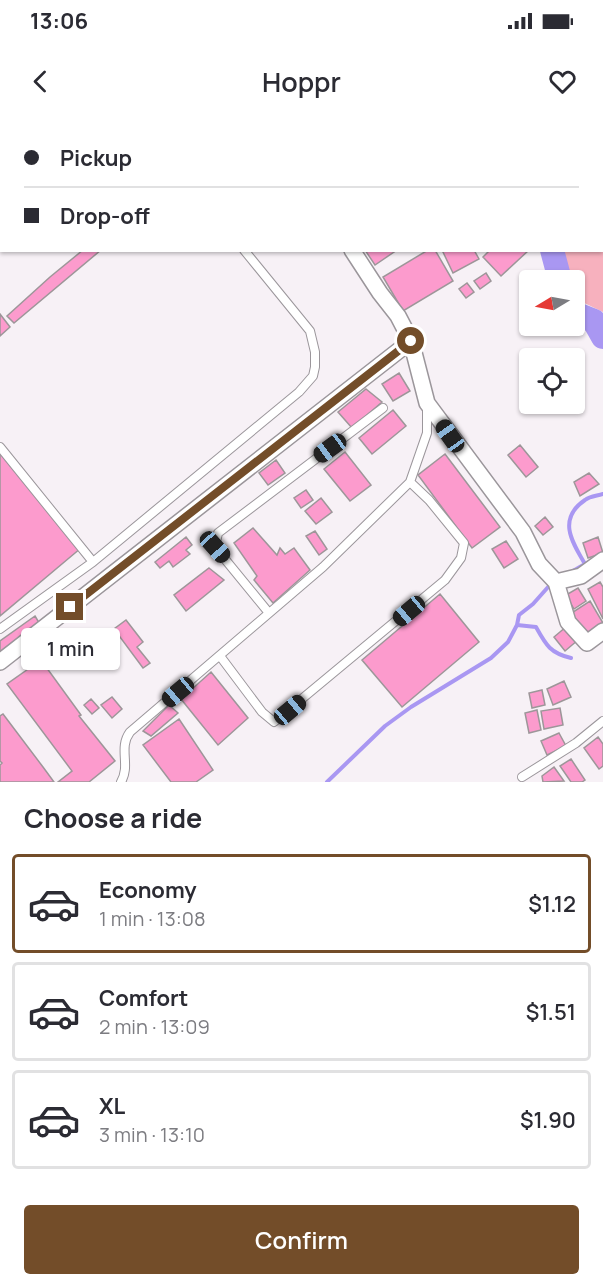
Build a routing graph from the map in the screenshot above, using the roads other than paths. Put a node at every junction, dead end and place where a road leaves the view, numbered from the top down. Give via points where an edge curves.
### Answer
1 (246, 252) edge
2 (353, 252) edge
3 (411, 341) junction
4 (427, 403) junction
5 (383, 408) dead end
6 (0, 447) edge
7 (410, 482) junction
8 (603, 560) edge
9 (93, 562) junction
10 (556, 582) junction
11 (269, 613) junction
12 (0, 629) edge
13 (603, 631) edge
14 (220, 656) junction
15 (0, 662) edge
16 (603, 722) edge
17 (522, 777) dead end
18 (121, 782) edge

1 - 9 lane via 310,331 315,352 313,376 299,392
2 - 3 street
3 - 4 street
3 - 15 street
4 - 7 lane via 427,433
4 - 10 street via 523,532 539,564
5 - 11 lane via 218,533 215,547
6 - 9 lane
7 - 11 lane via 323,567
7 - 14 lane via 464,543 461,558 445,580 274,722
8 - 10 street via 581,576
9 - 12 lane
10 - 13 street via 568,622 587,643
11 - 14 lane
14 - 18 lane via 130,732 124,740
16 - 17 lane

